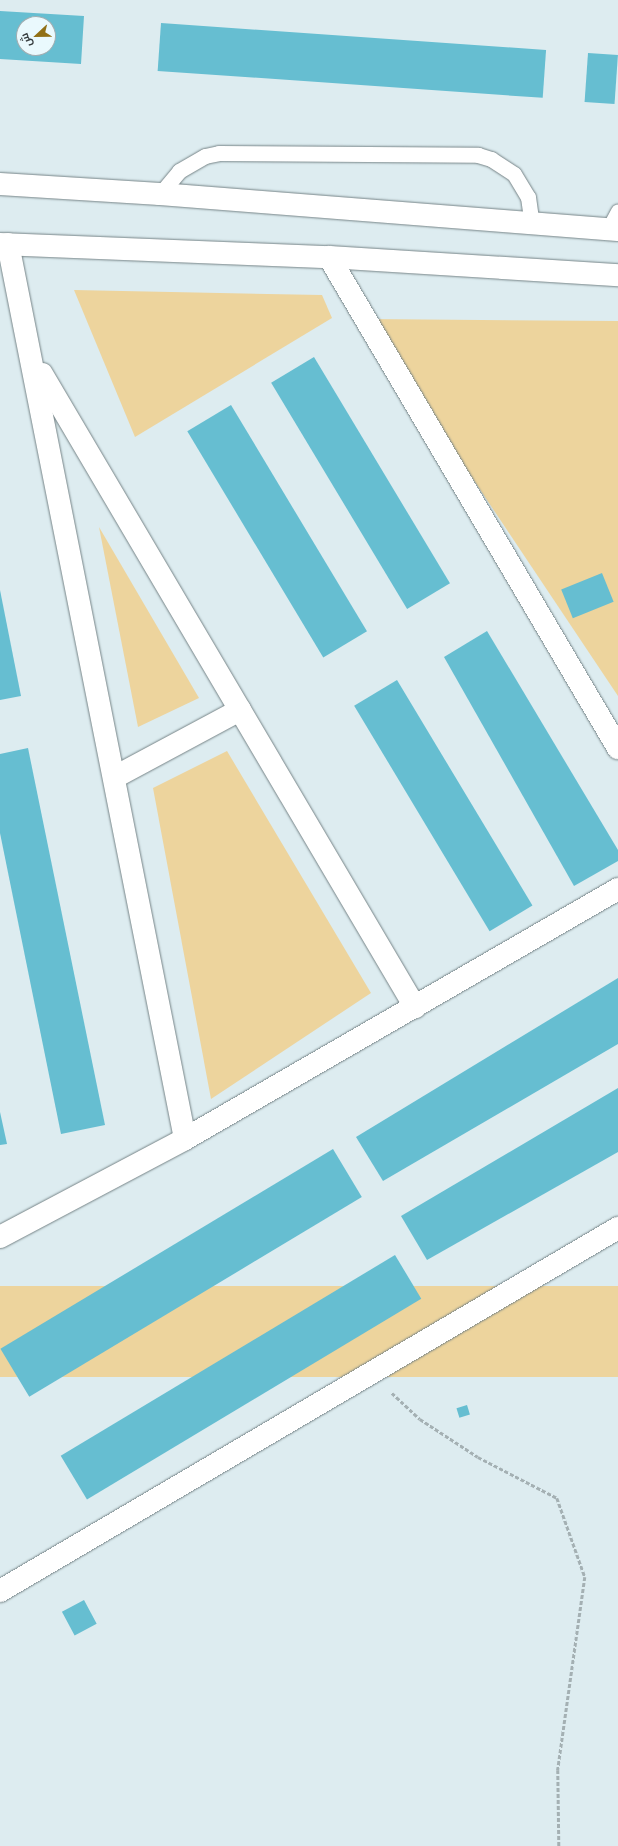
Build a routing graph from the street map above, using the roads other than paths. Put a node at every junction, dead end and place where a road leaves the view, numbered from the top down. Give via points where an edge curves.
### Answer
1 (0, 184) edge
2 (160, 194) junction
3 (532, 224) junction
4 (615, 224) edge
5 (4, 244) edge
6 (329, 257) junction
7 (618, 275) edge
8 (33, 360) junction
9 (240, 710) junction
10 (618, 748) edge
11 (114, 777) junction
12 (618, 889) edge
13 (415, 1007) junction
14 (185, 1139) junction
15 (618, 1228) edge
16 (0, 1237) edge
17 (0, 1591) edge

1 - 2 street
2 - 3 street
2 - 3 lane via 179,171 204,156 219,153 478,155 491,159 514,174 528,197
3 - 4 street
5 - 6 street
5 - 8 street
6 - 7 street
6 - 10 street
8 - 9 street
8 - 11 street
9 - 11 street
9 - 13 street
11 - 14 street
12 - 13 street
13 - 14 street
14 - 16 street
15 - 17 street

